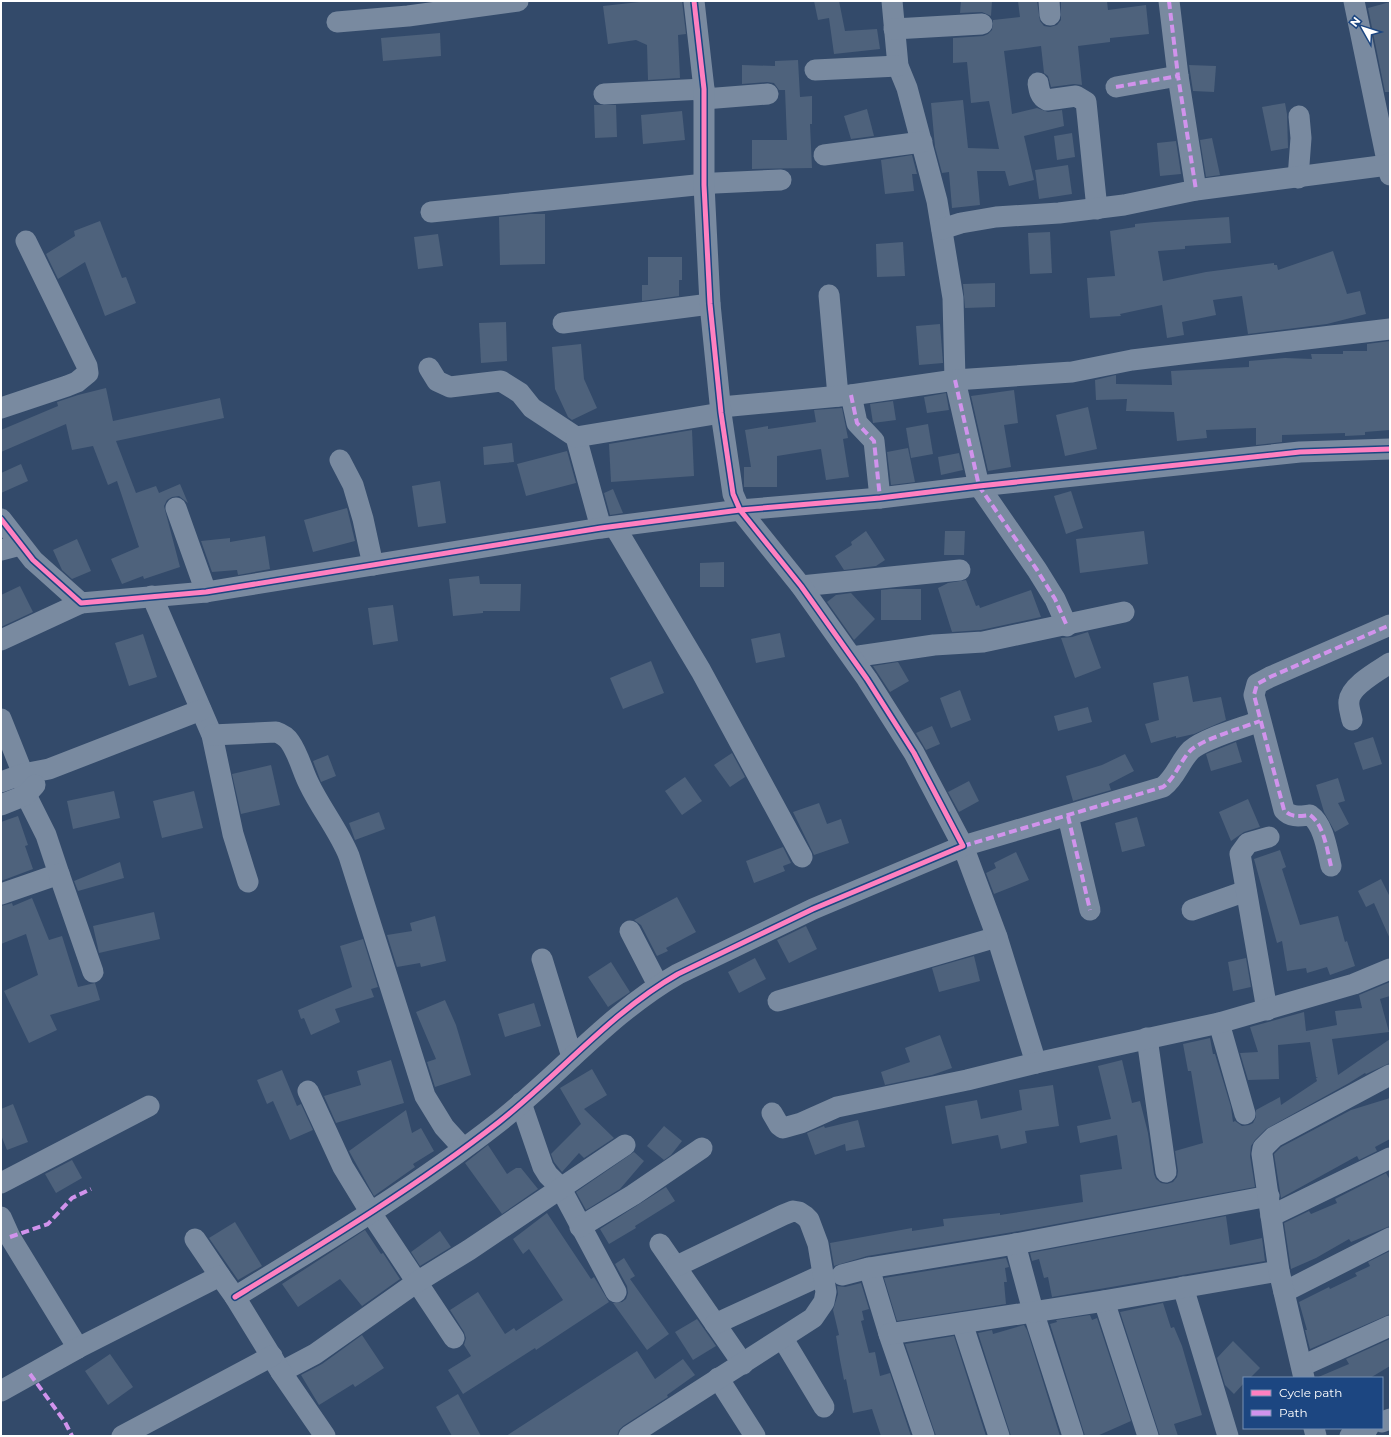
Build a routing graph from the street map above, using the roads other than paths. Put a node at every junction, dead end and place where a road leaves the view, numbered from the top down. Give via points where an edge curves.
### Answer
1 (518, 1) edge
2 (694, 1) edge
3 (892, 1) edge
4 (1169, 1) edge
5 (1354, 1) edge
6 (407, 9) edge
7 (337, 22) dead end
8 (982, 24) dead end
9 (894, 29) junction
10 (898, 66) junction
11 (815, 70) dead end
12 (1178, 76) junction
13 (1038, 83) dead end
14 (1116, 86) dead end
15 (604, 94) dead end
16 (704, 94) junction
17 (768, 94) dead end
18 (1300, 116) dead end
19 (922, 142) junction
20 (824, 156) dead end
21 (1389, 167) edge
22 (1298, 178) junction
23 (781, 180) dead end
24 (704, 184) junction
25 (1196, 190) junction
26 (1097, 208) junction
27 (432, 212) dead end
28 (942, 229) junction
29 (26, 241) dead end
30 (829, 295) dead end
31 (710, 304) junction
32 (563, 323) dead end
33 (1390, 329) edge
34 (429, 368) dead end
35 (955, 380) junction
36 (845, 396) junction
37 (1, 408) edge
38 (721, 410) junction
39 (576, 437) junction
40 (1390, 449) edge
41 (340, 460) dead end
42 (979, 486) junction
43 (880, 498) junction
44 (176, 508) dead end
45 (740, 510) junction
46 (1, 519) edge
47 (608, 528) junction
48 (11, 547) edge
49 (373, 565) junction
50 (960, 570) dead end
51 (801, 586) junction
52 (206, 592) junction
53 (152, 596) junction
54 (80, 602) junction
55 (1124, 612) dead end
56 (1390, 624) edge
57 (1067, 626) junction
58 (1, 640) edge
59 (852, 657) junction
60 (1390, 663) edge
61 (201, 710) junction
62 (1, 719) edge
63 (1352, 720) dead end
64 (1260, 721) junction
65 (212, 735) junction
66 (49, 769) junction
67 (23, 774) junction
68 (1, 782) edge
69 (26, 795) junction
70 (1, 805) edge
71 (1068, 816) junction
72 (1269, 837) dead end
73 (963, 846) junction
74 (802, 856) dead end
75 (1331, 866) dead end
76 (59, 874) junction
77 (248, 882) dead end
78 (1246, 891) junction
79 (1, 894) edge
80 (1090, 910) dead end
81 (1192, 910) dead end
82 (630, 931) dead end
83 (997, 937) junction
84 (542, 959) dead end
85 (1390, 969) edge
86 (93, 972) dead end
87 (658, 985) junction
88 (778, 1001) dead end
89 (1267, 1010) junction
90 (1219, 1023) junction
91 (1147, 1038) junction
92 (572, 1057) junction
93 (1036, 1063) junction
94 (1390, 1075) edge
95 (308, 1091) dead end
96 (521, 1103) junction
97 (149, 1106) dead end
98 (772, 1113) dead end
99 (1245, 1114) dead end
100 (625, 1145) dead end
101 (463, 1148) junction
102 (702, 1148) dead end
103 (1390, 1158) edge
104 (1166, 1172) dead end
105 (1, 1183) edge
106 (560, 1187) junction
107 (1270, 1206) junction
108 (371, 1213) junction
109 (1, 1217) edge
110 (580, 1227) junction
111 (1390, 1238) edge
112 (6, 1239) edge
113 (195, 1239) dead end
114 (660, 1244) dead end
115 (1015, 1244) junction
116 (676, 1266) junction
117 (869, 1268) junction
118 (1280, 1271) junction
119 (832, 1275) junction
120 (220, 1276) junction
121 (417, 1282) junction
122 (1183, 1287) junction
123 (616, 1292) dead end
124 (1284, 1292) junction
125 (235, 1297) junction
126 (1104, 1301) junction
127 (1033, 1311) junction
128 (962, 1323) junction
129 (715, 1324) junction
130 (1390, 1326) edge
131 (889, 1334) junction
132 (454, 1338) dead end
133 (782, 1339) junction
134 (78, 1348) junction
135 (276, 1364) junction
136 (742, 1364) junction
137 (1303, 1372) edge
138 (718, 1378) junction
139 (1, 1391) edge
140 (824, 1407) dead end
141 (1366, 1429) edge
142 (642, 1433) edge
143 (321, 1435) edge
144 (122, 1436) edge
145 (755, 1436) edge
146 (924, 1436) edge
147 (999, 1436) edge
148 (1073, 1436) edge
149 (1148, 1436) edge
150 (1228, 1436) edge
151 (1350, 1436) edge

1 - 6 street
2 - 16 street
3 - 9 street
4 - 12 street
5 - 21 street
6 - 7 street
8 - 9 street
9 - 10 street
10 - 11 street
10 - 19 street
12 - 14 street
12 - 25 street
13 - 26 street via 1040,93 1047,100 1076,96 1086,102
15 - 16 street
16 - 17 street
16 - 24 street
18 - 22 street
19 - 20 street
19 - 28 street
21 - 22 street
22 - 25 street
23 - 24 street
24 - 27 street
24 - 31 street
25 - 26 street
26 - 28 street via 996,218 961,223
28 - 35 street via 953,298
29 - 37 street via 87,366 88,373 77,382
30 - 36 street
31 - 32 street
31 - 38 street
33 - 35 street via 1132,360 1072,372
34 - 39 street via 436,381 450,387 501,381 520,393 532,408
35 - 36 street
35 - 42 street
36 - 38 street
36 - 43 street via 857,423 874,440
38 - 39 street
38 - 45 street via 731,483
39 - 47 street
40 - 42 street via 1300,452
41 - 49 street via 353,486
42 - 43 street
42 - 57 street via 1037,570 1055,599
43 - 45 street
44 - 52 street
45 - 47 street
45 - 51 street
46 - 48 street
47 - 49 street
47 - 74 street via 701,671
48 - 54 street via 33,560
49 - 52 street
50 - 51 street
51 - 59 street
52 - 53 street
53 - 54 street
53 - 61 street
54 - 58 street
55 - 57 street
56 - 64 street via 1257,684 1254,695
57 - 59 street via 983,642 934,645
59 - 73 street via 914,753
60 - 63 street via 1360,684 1351,694 1349,701
61 - 65 street
61 - 66 street
62 - 67 street
64 - 71 street via 1192,749 1163,787
64 - 75 street via 1284,810 1293,816 1310,815 1315,819
65 - 77 street via 233,834
65 - 101 street via 276,732 285,735 291,743 309,784 341,837 349,856 425,1096 444,1127
66 - 67 street
66 - 69 street
67 - 68 street
67 - 69 street
69 - 70 street
69 - 76 street via 46,835
71 - 73 street
71 - 80 street
72 - 78 street via 1248,843 1240,854
73 - 83 street
73 - 87 street via 813,909
76 - 79 street
76 - 86 street
78 - 81 street
78 - 89 street
82 - 87 street
83 - 88 street
83 - 93 street
84 - 92 street
85 - 89 street via 1354,984
87 - 92 street
89 - 90 street
90 - 91 street
90 - 99 street
91 - 93 street
91 - 104 street
92 - 96 street
93 - 98 street via 837,1107 783,1128 779,1126
94 - 107 street via 1274,1136 1268,1142 1262,1154
95 - 108 street via 335,1151
96 - 101 street
96 - 106 street via 543,1167
97 - 105 street
100 - 106 street
101 - 108 street
102 - 110 street
103 - 107 street
106 - 110 street
106 - 121 street via 469,1250
107 - 115 street
107 - 118 street
108 - 121 street
108 - 125 street
109 - 112 street
110 - 123 street
111 - 124 street
112 - 134 street
113 - 120 street
114 - 116 street
115 - 117 street
115 - 127 street
116 - 119 street via 793,1211 799,1212 809,1220
116 - 129 street
117 - 119 street
117 - 131 street
118 - 122 street
118 - 124 street
119 - 129 street
119 - 133 street via 820,1310 813,1318
120 - 125 street
120 - 134 street
121 - 132 street
121 - 135 street via 315,1354
122 - 126 street
122 - 150 street
124 - 137 street
125 - 135 street
126 - 127 street
126 - 149 street
127 - 128 street
127 - 148 street
128 - 131 street
128 - 147 street
129 - 136 street
130 - 137 street
131 - 146 street
133 - 136 street
133 - 140 street
134 - 139 street
135 - 143 street
135 - 144 street
136 - 138 street
138 - 142 street
138 - 145 street
141 - 151 street

